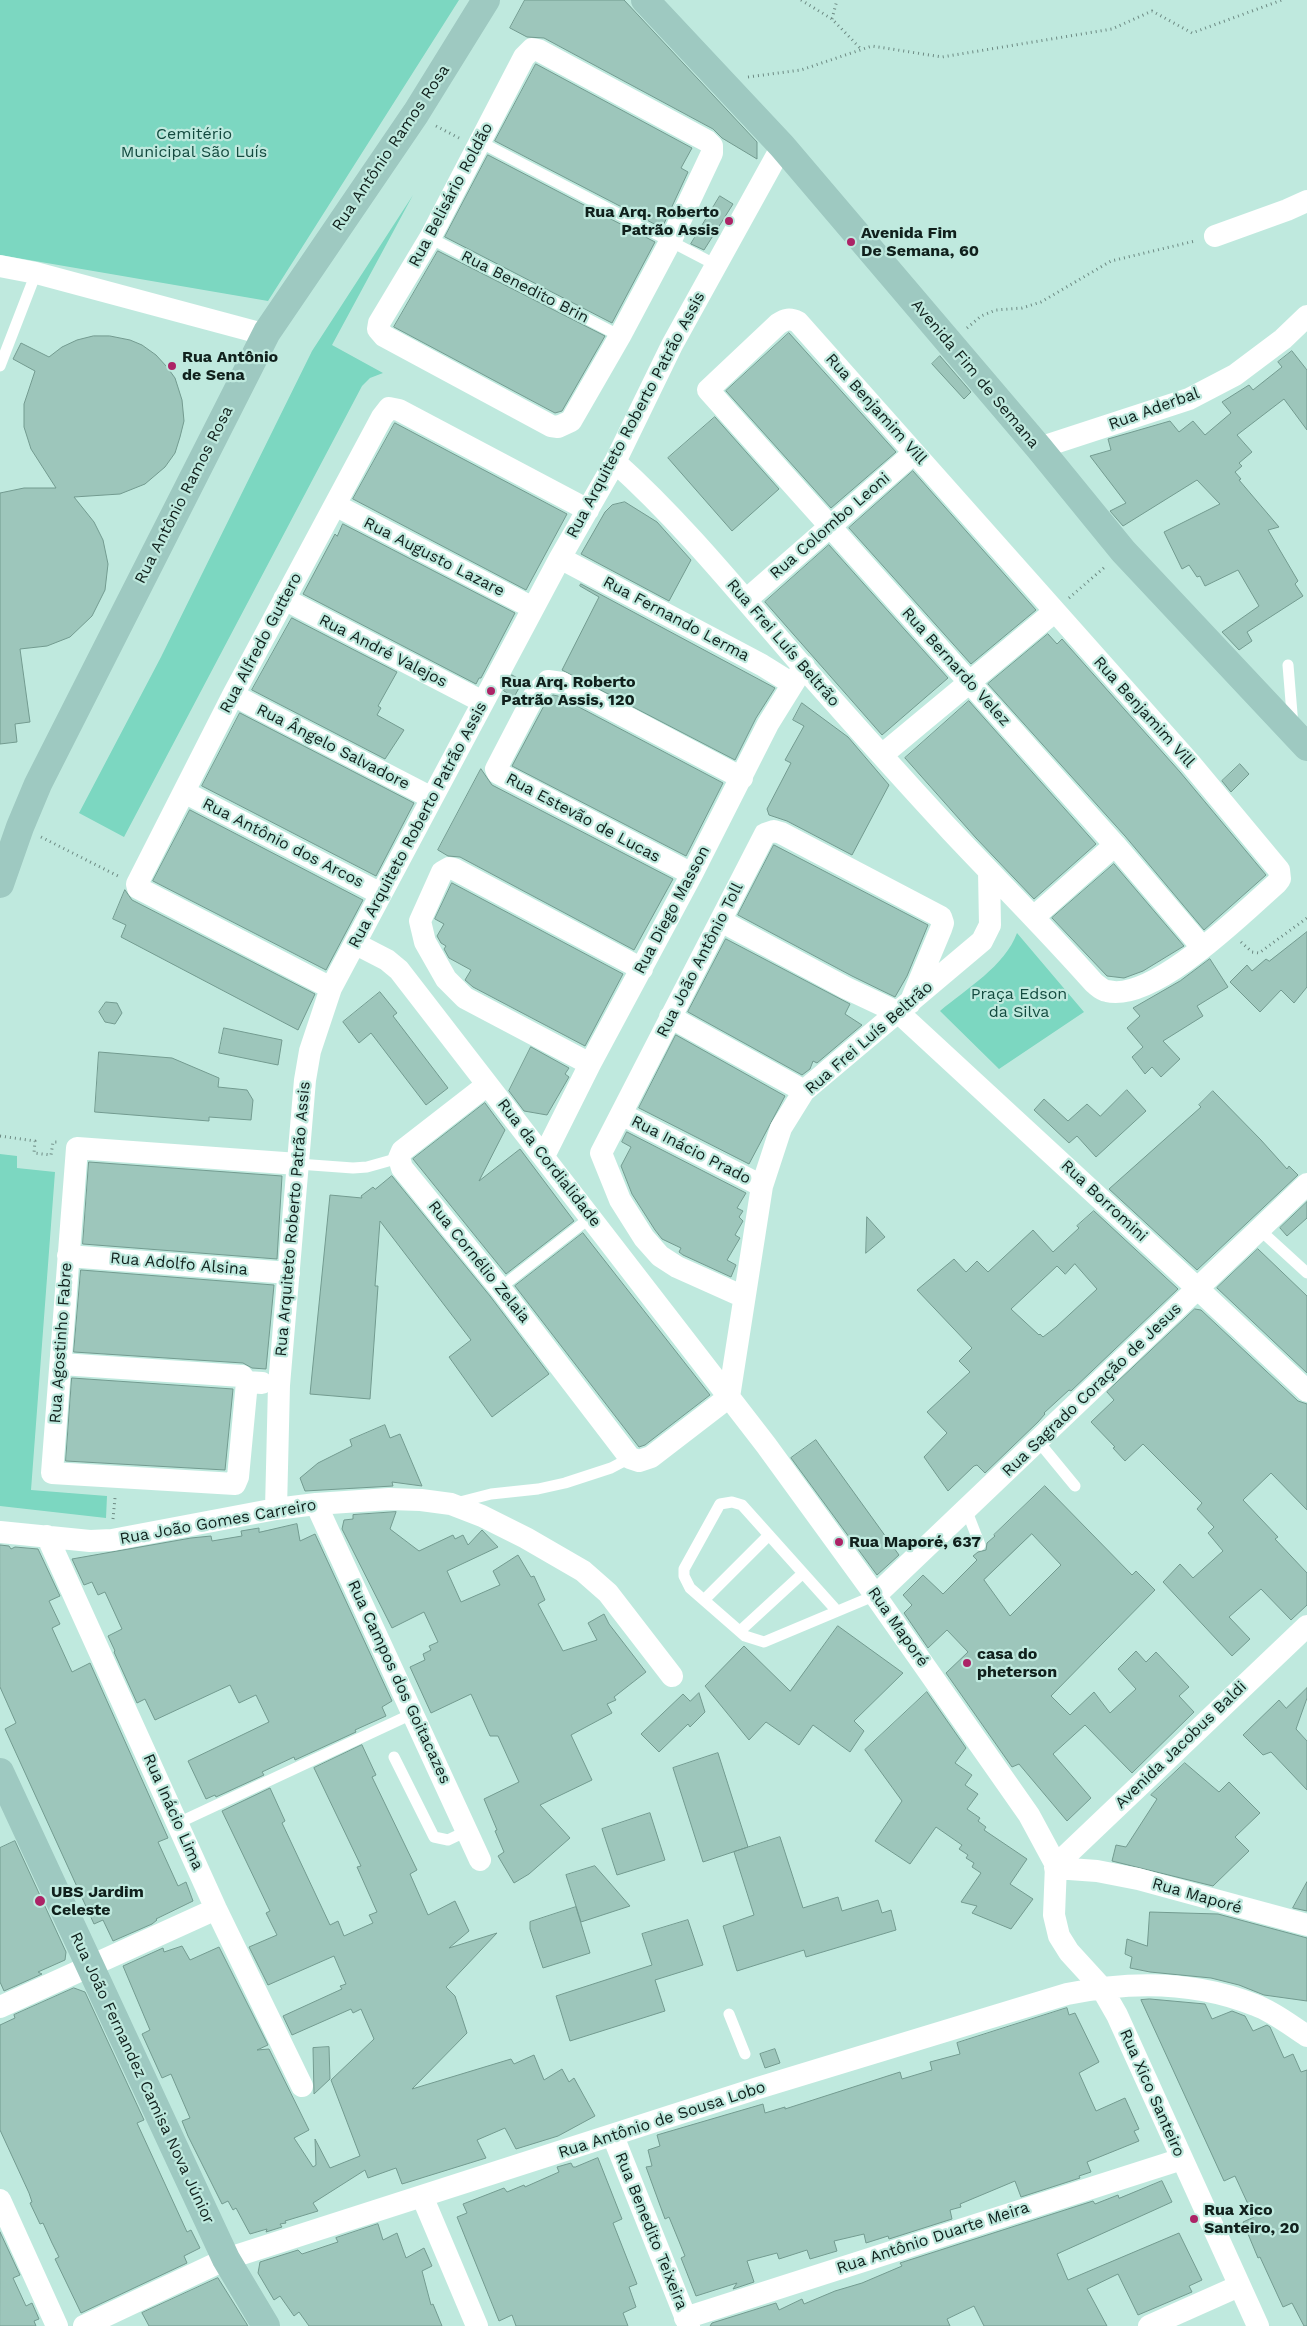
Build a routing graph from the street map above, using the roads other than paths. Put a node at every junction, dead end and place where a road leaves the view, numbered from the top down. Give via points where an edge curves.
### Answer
1 (486, 0) edge
2 (645, 0) edge
3 (480, 142) junction
4 (782, 146) junction
5 (1307, 201) edge
6 (1215, 236) road end
7 (430, 238) junction
8 (670, 242) junction
9 (716, 265) junction
10 (0, 266) edge
11 (36, 273) junction
12 (1307, 316) edge
13 (267, 332) junction
14 (620, 336) junction
15 (0, 366) edge
16 (708, 390) joint
17 (1039, 448) junction
18 (914, 453) junction
19 (615, 462) junction
20 (335, 505) junction
21 (588, 510) junction
22 (831, 526) junction
23 (560, 558) junction
24 (284, 599) junction
25 (746, 600) junction
26 (533, 608) junction
27 (1054, 612) junction
28 (1288, 665) dead end
29 (798, 674) junction
30 (969, 682) junction
31 (233, 695) junction
32 (483, 702) junction
33 (1303, 734) edge
34 (882, 755) junction
35 (742, 778) junction
36 (184, 792) junction
37 (432, 798) junction
38 (1115, 845) junction
39 (989, 871) junction
40 (692, 874) junction
41 (0, 884) edge
42 (381, 894) junction
43 (1035, 916) junction
44 (721, 921) junction
45 (356, 944) junction
46 (1202, 947) junction
47 (642, 969) junction
48 (331, 988) junction
49 (904, 1008) junction
50 (670, 1017) junction
51 (590, 1064) junction
52 (487, 1085) junction
53 (804, 1091) junction
54 (621, 1114) junction
55 (544, 1156) junction
56 (399, 1158) junction
57 (298, 1164) junction
58 (1307, 1184) edge
59 (762, 1186) junction
60 (591, 1217) junction
61 (1260, 1230) junction
62 (68, 1256) junction
63 (289, 1273) junction
64 (1307, 1273) edge
65 (500, 1288) junction
66 (1198, 1289) junction
67 (744, 1297) junction
68 (60, 1364) junction
69 (247, 1382) junction
70 (279, 1385) junction
71 (1307, 1392) edge
72 (729, 1397) junction
73 (1038, 1441) junction
74 (630, 1458) junction
75 (1075, 1486) dead end
76 (316, 1504) junction
77 (451, 1504) junction
78 (276, 1509) junction
79 (966, 1509) junction
80 (0, 1532) edge
81 (769, 1535) junction
82 (47, 1536) junction
83 (980, 1545) dead end
84 (802, 1574) junction
85 (876, 1595) junction
86 (704, 1600) junction
87 (837, 1611) junction
88 (1307, 1626) edge
89 (740, 1631) junction
90 (672, 1676) dead end
91 (414, 1713) junction
92 (394, 1757) dead end
93 (0, 1772) edge
94 (178, 1823) junction
95 (467, 1831) junction
96 (480, 1860) dead end
97 (1055, 1866) junction
98 (216, 1909) junction
99 (1307, 1925) edge
100 (89, 1966) junction
101 (1101, 1987) junction
102 (0, 2007) edge
103 (729, 2014) dead end
104 (1307, 2036) edge
105 (745, 2054) dead end
106 (302, 2086) dead end
107 (613, 2136) junction
108 (1182, 2158) junction
109 (422, 2196) junction
110 (0, 2200) edge
111 (226, 2259) junction
112 (1239, 2286) junction
113 (687, 2322) edge
114 (56, 2326) edge
115 (84, 2326) edge
116 (266, 2326) edge
117 (477, 2326) edge
118 (1149, 2326) edge
119 (1258, 2326) edge

1 - 13 main road, Rua Antônio Ramos Rosa via 416,113
2 - 4 main road, Avenida Fim de Semana
3 - 7 street, Rua Belisário Roldão
3 - 8 lane
3 - 8 street, Rua Belisário Roldão via 524,57 532,49 538,50 712,146 710,161
4 - 9 street, Rua Arquiteto Roberto Patrão Assis
4 - 17 main road, Avenida Fim de Semana
5 - 6 street
7 - 14 lane, Rua Benedito Brin
7 - 14 street, Rua Belisário Roldão via 378,329 384,336 551,426 558,427 571,421
8 - 9 lane
8 - 14 street
9 - 19 street, Rua Arquiteto Roberto Patrão Assis
10 - 11 street
11 - 13 street via 256,332
11 - 15 lane
12 - 17 street, Rua Aderbal via 1283,339 1235,375 1189,399
13 - 41 main road, Rua Antônio Ramos Rosa via 38,784
16 - 18 street, Rua Benjamim Vill via 778,324 792,319
16 - 22 street, Rua Bernardo Velez
17 - 33 main road, Avenida Fim de Semana via 1123,551
18 - 22 street, Rua Colombo Leoni
18 - 27 street, Rua Benjamim Vill
19 - 21 street, Rua Arquiteto Roberto Patrão Assis
19 - 25 street, Rua Frei Luís Beltrão via 651,495
20 - 21 street, Rua Alfredo Guttero via 385,412 393,408
20 - 24 street, Rua Alfredo Guttero
20 - 26 street, Rua Augusto Lazare
21 - 23 street, Rua Arquiteto Roberto Patrão Assis
22 - 25 street, Rua Colombo Leoni
22 - 30 street, Rua Bernardo Velez
23 - 26 street, Rua Arquiteto Roberto Patrão Assis
23 - 29 street, Rua Fernando Lerma via 762,664
24 - 31 street, Rua Alfredo Guttero
24 - 32 street, Rua André Valejos
25 - 29 street, Rua Frei Luís Beltrão
26 - 32 street, Rua Arquiteto Roberto Patrão Assis
27 - 30 street
27 - 46 street, Rua Benjamim Vill via 1190,763 1281,874 1277,883
28 - 33 lane
29 - 34 street, Rua Frei Luís Beltrão
29 - 35 street, Rua Diego Masson
30 - 34 street
30 - 38 street, Rua Bernardo Velez
31 - 36 street, Rua Alfredo Guttero
31 - 37 street, Rua Ângelo Salvadore
32 - 37 street, Rua Arquiteto Roberto Patrão Assis
34 - 39 street, Rua Frei Luís Beltrão
35 - 40 street, Rua Diego Masson
35 - 40 street, Rua Estevão de Lucas via 554,681 548,681 535,694 496,769 500,774
36 - 42 street, Rua Antônio dos Arcos
36 - 48 street, Rua Alfredo Guttero via 137,885
37 - 42 street, Rua Arquiteto Roberto Patrão Assis
38 - 43 street
38 - 46 street, Rua Bernardo Velez
39 - 43 street, Rua Frei Luís Beltrão
39 - 49 street, Rua Frei Luís Beltrão via 990,925 982,941
40 - 47 street, Rua Diego Masson
42 - 45 street, Rua Arquiteto Roberto Patrão Assis
43 - 46 street, Rua Benjamim Vill via 1094,983 1109,992 1135,989 1151,983
44 - 49 street, Rua Borromini via 846,988
44 - 49 street, Rua João Antônio Toll via 762,838 770,832 781,833 941,918 942,929
44 - 50 street, Rua João Antônio Toll
45 - 48 street, Rua Arquiteto Roberto Patrão Assis
45 - 52 street, Rua da Cordialidade via 388,960 399,970
47 - 51 street, Rua Diego Masson
47 - 51 street via 454,869 442,872 420,922 425,942 446,979 465,998
48 - 57 street, Rua Arquiteto Roberto Patrão Assis via 310,1051
49 - 53 street, Rua Frei Luís Beltrão
49 - 66 street, Rua Borromini
50 - 53 street
50 - 54 street, Rua João Antônio Toll
51 - 55 street, Rua Diego Masson
52 - 55 street, Rua da Cordialidade
52 - 56 street via 402,1151
53 - 59 street, Rua Frei Luís Beltrão via 781,1128
54 - 59 street, Rua Inácio Prado
54 - 67 street, Rua João Antônio Toll via 603,1147 602,1158 620,1200 644,1238 660,1256 677,1268
55 - 60 street, Rua da Cordialidade
56 - 57 lane via 353,1168
56 - 65 street, Rua Cornélio Zelaia via 402,1168
57 - 62 street, Rua Agostinho Fabre via 77,1148
57 - 63 street, Rua Arquiteto Roberto Patrão Assis
58 - 61 street, Rua Sagrado Coração de Jesus
59 - 67 street, Rua Frei Luís Beltrão
60 - 65 lane
60 - 72 street, Rua da Cordialidade
61 - 64 lane
61 - 66 street, Rua Sagrado Coração de Jesus
62 - 63 street, Rua Adolfo Alsina
62 - 68 street, Rua Agostinho Fabre
63 - 70 street, Rua Arquiteto Roberto Patrão Assis
65 - 74 street, Rua Cornélio Zelaia
66 - 71 street, Rua Borromini
66 - 73 street, Rua Sagrado Coração de Jesus
67 - 72 street, Rua Frei Luís Beltrão
68 - 69 street via 242,1376
68 - 69 street, Rua Agostinho Fabre via 52,1473 235,1484
69 - 70 street
70 - 78 street, Rua Arquiteto Roberto Patrão Assis
72 - 74 street via 651,1457 639,1461
72 - 85 street, Rua Maporé
73 - 75 lane
73 - 79 street, Rua Sagrado Coração de Jesus
74 - 77 lane via 611,1468 565,1483 491,1494
76 - 77 street, Rua João Gomes Carreiro via 389,1499
76 - 78 street, Rua João Gomes Carreiro
76 - 91 street, Rua Campos dos Goitacazes
77 - 90 street, Rua João Gomes Carreiro via 518,1533 583,1571 608,1594
78 - 82 street, Rua João Gomes Carreiro via 112,1540
79 - 83 lane
79 - 85 street, Rua Sagrado Coração de Jesus
80 - 82 street, Rua João Gomes Carreiro
81 - 84 lane
81 - 86 lane
81 - 86 lane via 742,1505 732,1502 720,1504 684,1569 686,1582
82 - 94 street, Rua Inácio Lima
84 - 87 lane
84 - 89 lane
85 - 87 lane
85 - 97 street, Rua Maporé via 1029,1815
86 - 89 lane
87 - 89 lane via 764,1642
88 - 97 street, Avenida Jacobus Baldi
91 - 94 lane
91 - 95 street, Rua Campos dos Goitacazes
92 - 95 lane via 434,1837 448,1840
93 - 100 main road, Rua João Fernandez Camisa Nova Júnior
94 - 98 street, Rua Inácio Lima
95 - 96 street, Rua Campos dos Goitacazes
97 - 99 street, Rua Maporé via 1138,1879
97 - 101 street, Rua Xico Santeiro via 1054,1915 1059,1936
98 - 100 street
98 - 106 street, Rua Inácio Lima
100 - 102 street
100 - 111 main road, Rua João Fernandez Camisa Nova Júnior
101 - 104 street, Rua Antônio de Sousa Lobo via 1142,1984 1226,1996 1255,2004
101 - 107 street, Rua Antônio de Sousa Lobo via 995,2015
101 - 108 street, Rua Xico Santeiro
103 - 105 lane
107 - 109 street, Rua Antônio de Sousa Lobo
107 - 113 street, Rua Benedito Teixeira
108 - 112 street, Rua Xico Santeiro
108 - 113 street, Rua Antônio Duarte Meira
109 - 111 street, Rua Antônio de Sousa Lobo
109 - 117 street
110 - 114 street
111 - 115 street, Rua Antônio de Sousa Lobo
111 - 116 main road, Rua João Fernandez Camisa Nova Júnior
112 - 118 street
112 - 119 street, Rua Xico Santeiro

